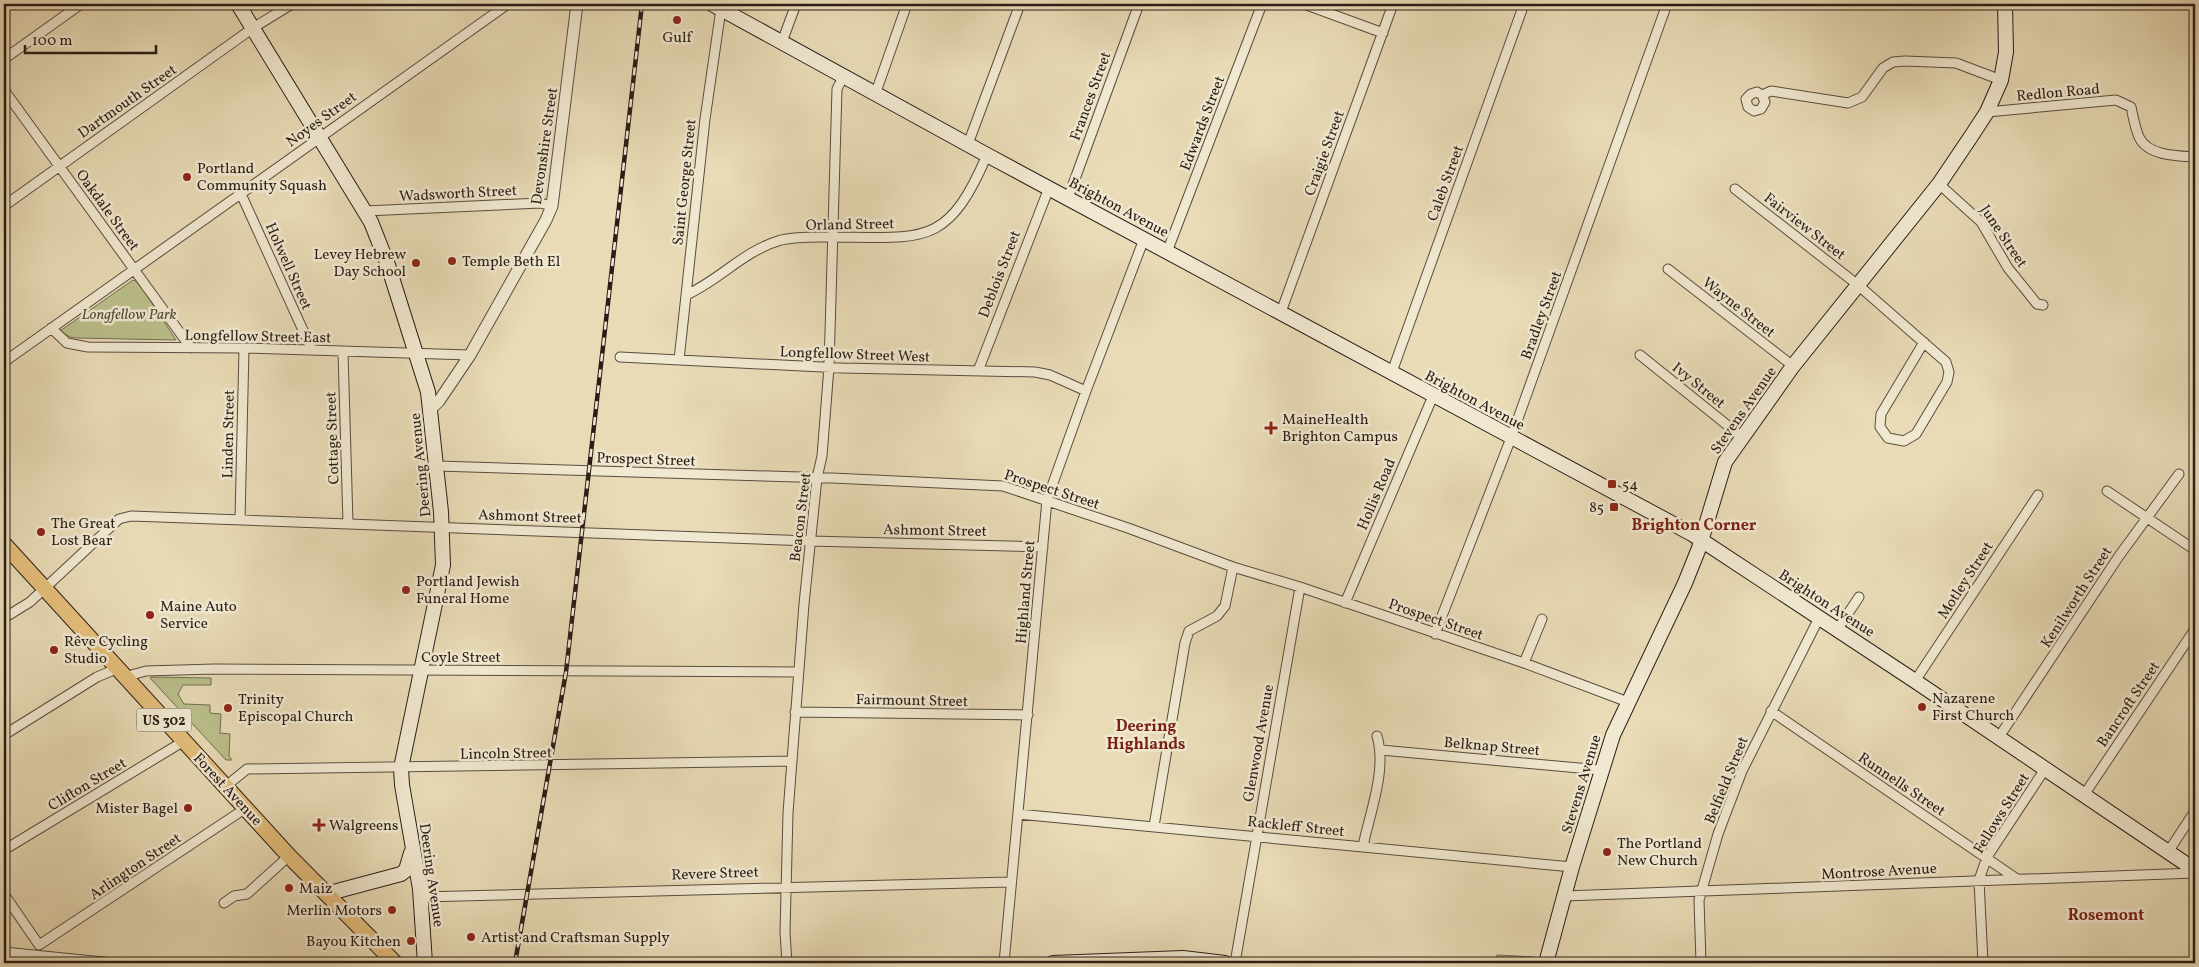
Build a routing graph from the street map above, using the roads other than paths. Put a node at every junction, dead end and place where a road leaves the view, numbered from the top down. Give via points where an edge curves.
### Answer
1 (81, 4) edge
2 (238, 4) edge
3 (292, 4) edge
4 (508, 4) edge
5 (577, 4) edge
6 (796, 4) edge
7 (907, 4) edge
8 (1020, 4) edge
9 (1139, 4) edge
10 (1262, 4) edge
11 (1304, 4) edge
12 (1393, 4) edge
13 (1524, 4) edge
14 (1667, 4) edge
15 (2005, 4) edge
16 (716, 6) edge
17 (253, 28) junction
18 (1382, 33) junction
19 (782, 42) junction
20 (4, 59) edge
21 (844, 75) junction
22 (2001, 80) junction
23 (4, 90) edge
24 (876, 92) junction
25 (1762, 95) dead end
26 (1987, 112) junction
27 (319, 137) junction
28 (968, 144) junction
29 (987, 155) junction
30 (2195, 157) edge
31 (59, 166) junction
32 (1939, 184) junction
33 (1049, 188) junction
34 (1735, 189) dead end
35 (241, 194) junction
36 (1068, 198) junction
37 (4, 206) edge
38 (552, 206) junction
39 (365, 211) junction
40 (832, 237) junction
41 (1144, 239) junction
42 (1167, 252) junction
43 (134, 268) junction
44 (1668, 270) dead end
45 (1858, 285) junction
46 (686, 295) junction
47 (2043, 306) dead end
48 (1281, 312) junction
49 (51, 328) junction
50 (1924, 342) junction
51 (191, 348) junction
52 (244, 348) junction
53 (312, 350) junction
54 (343, 352) junction
55 (417, 353) junction
56 (470, 355) junction
57 (1640, 355) dead end
58 (620, 357) dead end
59 (679, 360) junction
60 (4, 362) edge
61 (1794, 366) junction
62 (829, 367) junction
63 (978, 371) junction
64 (1392, 372) junction
65 (1086, 391) junction
66 (1433, 396) junction
67 (431, 409) junction
68 (1742, 437) junction
69 (1511, 438) junction
70 (437, 466) junction
71 (2179, 474) dead end
72 (817, 478) junction
73 (2107, 491) dead end
74 (2038, 495) dead end
75 (1047, 500) junction
76 (2146, 517) junction
77 (240, 520) junction
78 (348, 523) junction
79 (442, 526) junction
80 (1701, 540) junction
81 (810, 541) junction
82 (4, 544) edge
83 (1043, 547) junction
84 (2195, 550) edge
85 (1233, 567) junction
86 (1300, 587) junction
87 (44, 589) junction
88 (1859, 597) dead end
89 (1345, 603) junction
90 (4, 618) edge
91 (1819, 618) junction
92 (1542, 620) dead end
93 (2195, 629) edge
94 (1837, 630) junction
95 (1435, 634) junction
96 (1524, 663) junction
97 (422, 670) junction
98 (798, 672) junction
99 (120, 673) junction
100 (1915, 681) junction
101 (1628, 702) junction
102 (1771, 711) junction
103 (795, 712) junction
104 (1028, 715) junction
105 (4, 735) edge
106 (1377, 736) dead end
107 (1999, 738) junction
108 (184, 741) junction
109 (1381, 750) junction
110 (792, 761) junction
111 (401, 768) junction
112 (2045, 769) junction
113 (1601, 770) junction
114 (226, 786) junction
115 (2084, 795) junction
116 (246, 808) junction
117 (2195, 811) edge
118 (1018, 814) junction
119 (1154, 826) junction
120 (1256, 835) junction
121 (412, 844) junction
122 (1363, 846) junction
123 (4, 850) edge
124 (2168, 852) junction
125 (289, 856) junction
126 (1987, 857) junction
127 (1572, 867) junction
128 (2195, 872) edge
129 (401, 874) junction
130 (2017, 878) junction
131 (1979, 880) junction
132 (1010, 882) junction
133 (785, 887) junction
134 (420, 892) junction
135 (1700, 892) junction
136 (4, 894) edge
137 (326, 894) junction
138 (1564, 896) junction
139 (224, 903) dead end
140 (39, 945) junction
141 (4, 952) edge
142 (39, 956) junction
143 (1091, 962) edge
144 (113, 963) edge
145 (395, 963) edge
146 (425, 963) edge
147 (788, 963) edge
148 (1004, 963) edge
149 (1054, 963) edge
150 (1225, 963) edge
151 (1235, 963) edge
152 (1546, 963) edge
153 (1701, 963) edge
154 (1983, 963) edge

1 - 20 street
2 - 17 main road, Deering Avenue
3 - 17 street, Dartmouth Street
4 - 27 street, Noyes Street
5 - 38 street, Devonshire Street
6 - 19 street
7 - 24 street
8 - 28 street
9 - 36 street, Frances Street
10 - 42 street, Edwards Street
11 - 18 street
12 - 18 street, Craigie Street
13 - 64 street, Caleb Street
14 - 69 street, Bradley Street
15 - 22 main road, Stevens Avenue via 2006,52
16 - 19 main road, Brighton Avenue
16 - 46 street, Saint George Street
17 - 27 main road, Deering Avenue
17 - 31 street, Dartmouth Street
18 - 48 street, Craigie Street
19 - 21 main road, Brighton Avenue
21 - 24 main road, Brighton Avenue
21 - 40 street, Beacon Street via 838,89
22 - 25 street via 1956,63 1899,61 1883,68 1862,97 1848,104 1774,92
22 - 26 main road, Stevens Avenue
23 - 31 street, Oakdale Street
24 - 28 main road, Brighton Avenue
26 - 30 street, Redlon Road via 2116,100 2131,106 2139,138 2153,150
26 - 32 main road, Stevens Avenue
27 - 35 street, Noyes Street
27 - 39 main road, Deering Avenue
28 - 29 main road, Brighton Avenue
29 - 33 main road, Brighton Avenue
29 - 40 street, Orland Street via 969,194 946,223 916,235
31 - 37 street, Dartmouth Street
31 - 43 street, Oakdale Street
32 - 45 main road, Stevens Avenue
32 - 47 street, June Street via 1970,209 2008,268 2037,304
33 - 36 main road, Brighton Avenue
33 - 63 street, Deblois Street
34 - 45 street, Fairview Street
35 - 43 street, Noyes Street
35 - 53 street, Holwell Street
36 - 41 main road, Brighton Avenue
38 - 39 street, Wadsworth Street via 540,203
38 - 56 street, Devonshire Street
39 - 55 main road, Deering Avenue via 388,265
40 - 46 street, Orland Street via 791,239 768,245 738,260 703,288
40 - 62 street, Beacon Street
41 - 42 main road, Brighton Avenue
41 - 65 street, Highland Street
42 - 48 main road, Brighton Avenue
43 - 49 street, Noyes Street
43 - 51 street, Oakdale Street
44 - 61 street, Wayne Street
45 - 50 street, Fairview Street
45 - 61 main road, Stevens Avenue
46 - 59 street, Saint George Street
48 - 64 main road, Brighton Avenue
49 - 51 street, Longfellow Street East via 60,338 74,345
49 - 60 street, Noyes Street
50 - 50 street, Fairview Street via 1945,360 1949,368 1948,379 1916,434 1904,441 1894,441 1881,430 1880,414
51 - 52 street, Longfellow Street East
52 - 53 street, Longfellow Street East
52 - 77 street, Linden Street
53 - 54 street, Longfellow Street East
54 - 55 street, Longfellow Street East
54 - 78 street, Cottage Street
55 - 56 street, Longfellow Street East
55 - 67 main road, Deering Avenue
56 - 67 street, Devonshire Street via 440,401
57 - 68 street, Ivy Street
58 - 59 street, Longfellow Street West
59 - 62 street, Longfellow Street West
61 - 68 main road, Stevens Avenue
62 - 63 street, Longfellow Street West
62 - 72 street, Beacon Street via 822,456
63 - 65 street, Longfellow Street West via 1035,372
64 - 66 main road, Brighton Avenue
65 - 75 street, Highland Street
66 - 69 main road, Brighton Avenue
66 - 89 street, Hollis Road
67 - 70 main road, Deering Avenue
68 - 80 main road, Stevens Avenue via 1725,462
69 - 80 main road, Brighton Avenue
69 - 95 street, Bradley Street
70 - 72 street, Prospect Street
70 - 79 main road, Deering Avenue
71 - 76 street, Kenilworth Street
72 - 75 street, Prospect Street via 992,484
72 - 81 street, Beacon Street
73 - 76 street
74 - 100 street, Motley Street
75 - 83 street, Highland Street
75 - 85 street, Prospect Street
76 - 84 street
76 - 107 street, Kenilworth Street
77 - 78 street, Ashmont Street
77 - 87 street, Ashmont Street via 124,517
78 - 79 street, Ashmont Street
79 - 81 street, Ashmont Street
79 - 97 main road, Deering Avenue via 442,573
80 - 91 main road, Brighton Avenue
80 - 101 main road, Stevens Avenue via 1685,583
81 - 83 street, Ashmont Street
81 - 98 street, Beacon Street
82 - 87 highway, Forest Avenue / US 302
83 - 104 street, Highland Street
85 - 86 street, Prospect Street
85 - 119 street via 1225,606 1217,616 1189,631 1185,643
86 - 89 street, Prospect Street
86 - 120 street, Glenwood Avenue
87 - 90 street, Ashmont Street
87 - 99 highway, Forest Avenue / US 302
88 - 94 street
89 - 95 street, Prospect Street
91 - 94 main road, Brighton Avenue
91 - 102 street, Belfield Street
92 - 96 street
93 - 115 street, Bancroft Street
94 - 100 main road, Brighton Avenue
95 - 96 street, Prospect Street
96 - 101 street, Prospect Street
97 - 98 street, Coyle Street
97 - 99 street, Coyle Street via 146,670
97 - 111 main road, Deering Avenue
98 - 103 street, Beacon Street
99 - 105 street, Coyle Street via 97,677
99 - 108 highway, Forest Avenue / US 302
100 - 107 main road, Brighton Avenue
101 - 113 main road, Stevens Avenue
102 - 126 street, Runnells Street
102 - 135 street, Belfield Street via 1730,799
103 - 104 street, Fairmount Street
103 - 110 street, Beacon Street
104 - 118 street, Highland Street
106 - 109 street
107 - 112 main road, Brighton Avenue
108 - 114 highway, Forest Avenue / US 302
108 - 123 street, Clifton Street
109 - 113 street, Belknap Street
109 - 122 street
110 - 111 street, Lincoln Street
110 - 133 street, Beacon Street
111 - 114 street, Lincoln Street via 247,769
111 - 121 main road, Deering Avenue
112 - 115 main road, Brighton Avenue
112 - 126 street, Fellows Street
113 - 127 main road, Stevens Avenue
114 - 116 highway, Forest Avenue / US 302
115 - 124 main road, Brighton Avenue
116 - 125 highway, Forest Avenue / US 302
116 - 140 street, Arlington Street
117 - 124 street
118 - 119 street, Rackleff Street
118 - 132 street, Highland Street
119 - 120 street, Rackleff Street
120 - 122 street, Rackleff Street
120 - 151 street, Glenwood Avenue
121 - 129 main road via 410,862
121 - 134 main road, Deering Avenue
122 - 127 street, Rackleff Street
124 - 128 main road, Brighton Avenue
125 - 137 highway, Forest Avenue / US 302
125 - 139 street via 246,894 234,896
126 - 130 street, Runnells Street
126 - 131 street, Fellows Street
127 - 138 main road, Stevens Avenue
128 - 130 street, Montrose Avenue
129 - 134 street
129 - 137 main road
130 - 131 street, Montrose Avenue
131 - 135 street, Montrose Avenue
131 - 154 street, Fellows Street
132 - 133 street, Revere Street
132 - 148 street, Highland Street
133 - 134 street, Revere Street
133 - 147 street, Beacon Street
134 - 146 main road, Deering Avenue
135 - 138 street, Montrose Avenue
135 - 153 street, Belfield Street
136 - 140 street
137 - 145 highway, Forest Avenue / US 302
138 - 152 main road, Stevens Avenue
140 - 142 street
141 - 142 street
142 - 144 street
143 - 149 main road
143 - 150 main road via 1183,958

